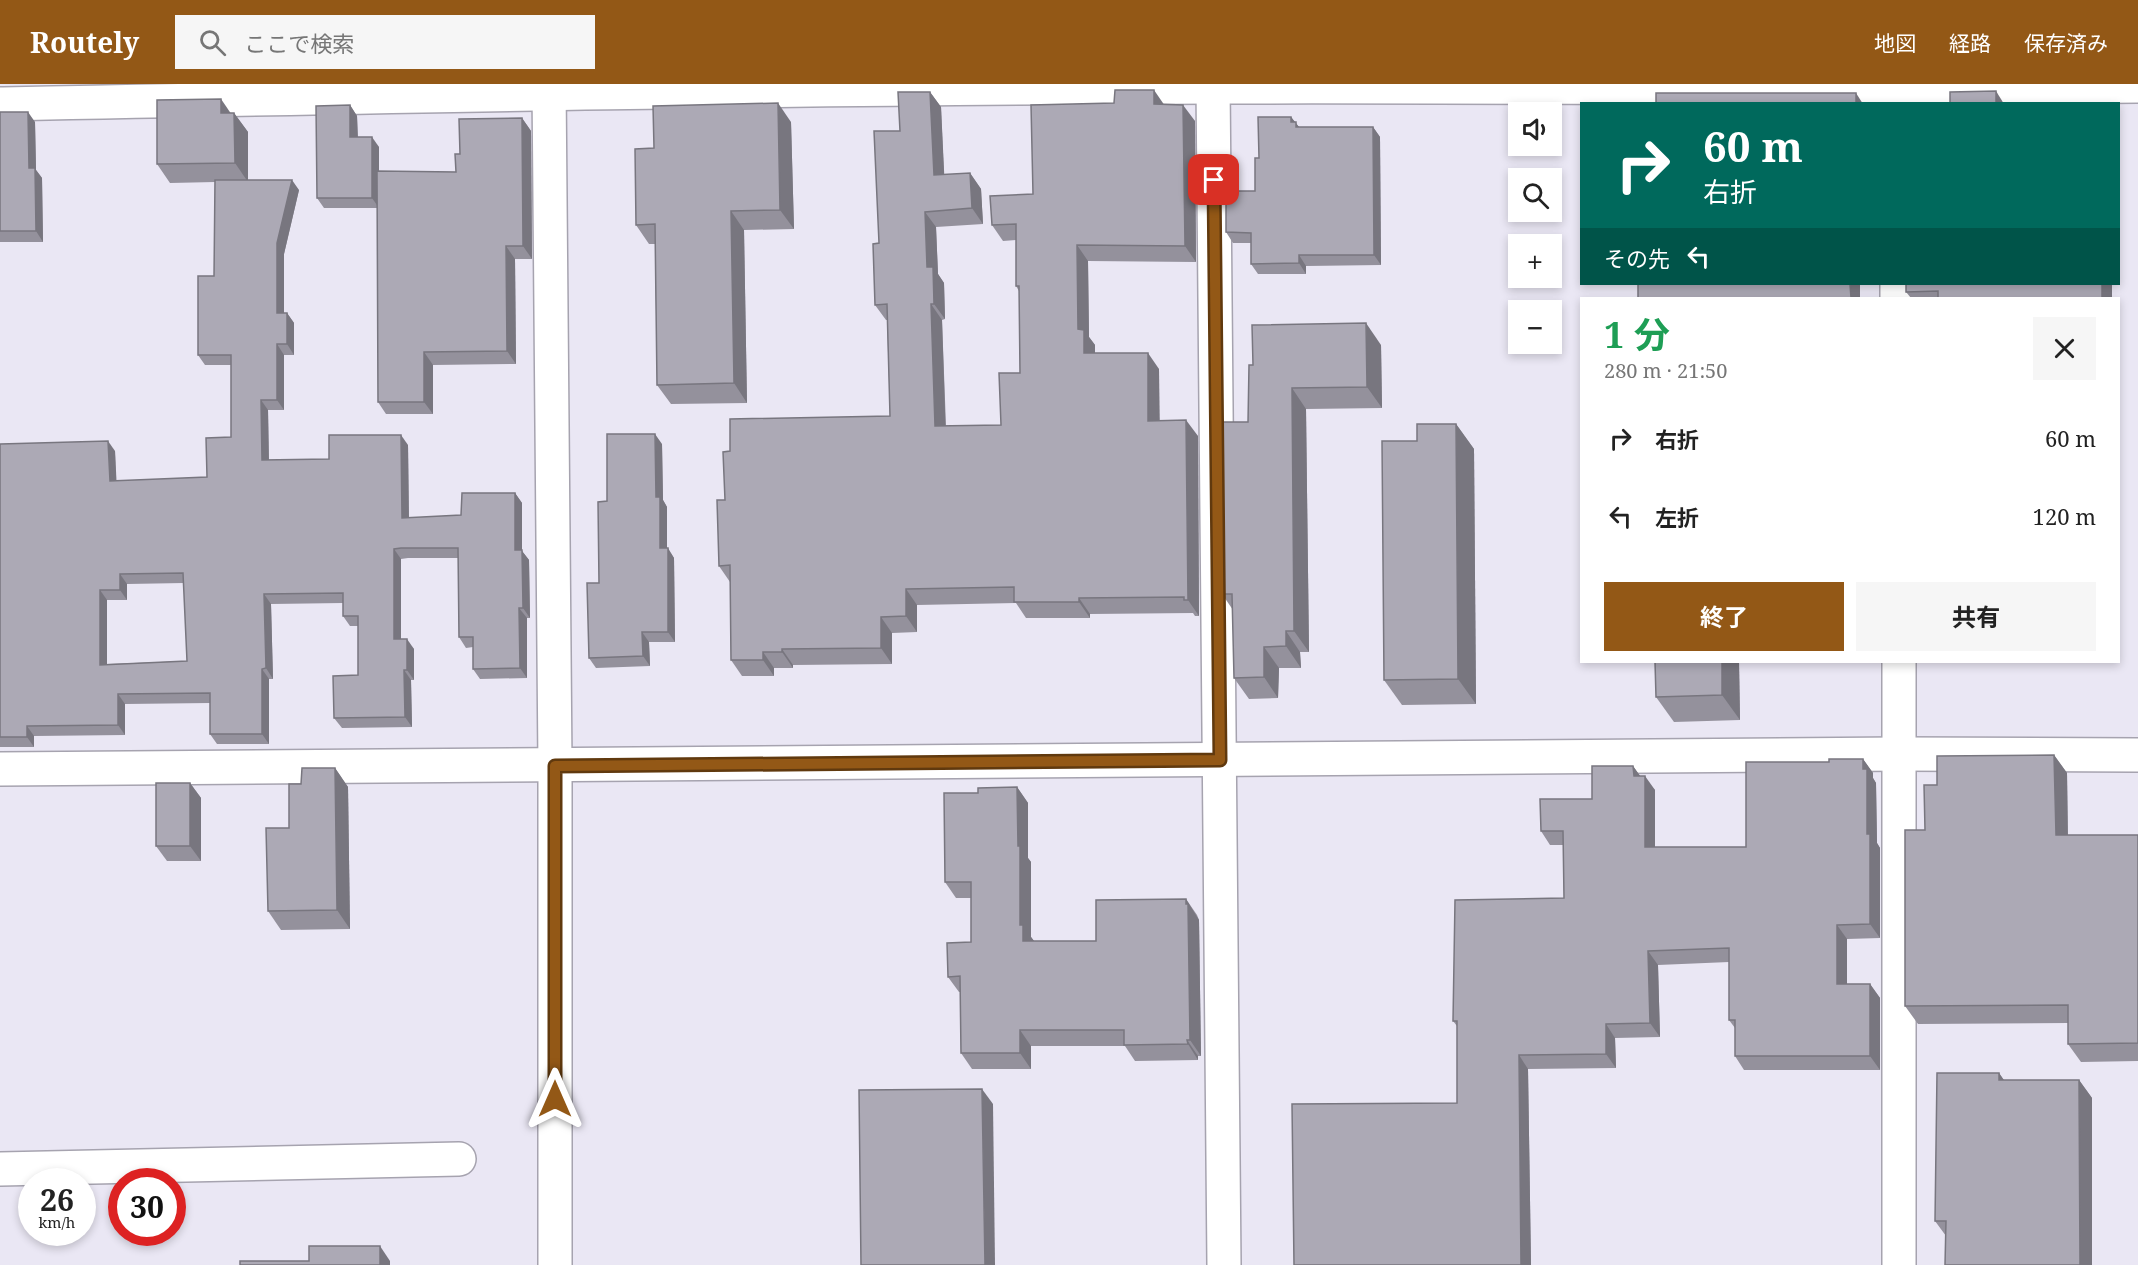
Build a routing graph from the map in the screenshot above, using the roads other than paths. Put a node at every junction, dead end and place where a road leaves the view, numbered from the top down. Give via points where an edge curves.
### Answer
1 (1213, 86) edge
2 (2138, 86) edge
3 (549, 88) edge
4 (1895, 96) edge
5 (0, 104) edge
6 (1899, 663) edge
7 (1900, 754) junction
8 (2138, 755) edge
9 (1220, 760) junction
10 (555, 766) junction
11 (0, 769) edge
12 (459, 1159) dead end
13 (0, 1169) edge
14 (555, 1265) edge
15 (1224, 1265) edge
16 (1899, 1265) edge

1 - 3 street
1 - 4 street
1 - 9 street
2 - 4 street
3 - 5 street
3 - 10 street
6 - 7 street
7 - 8 street
7 - 9 street
7 - 16 street
9 - 10 street
9 - 15 street
10 - 11 street
10 - 14 street
12 - 13 street

